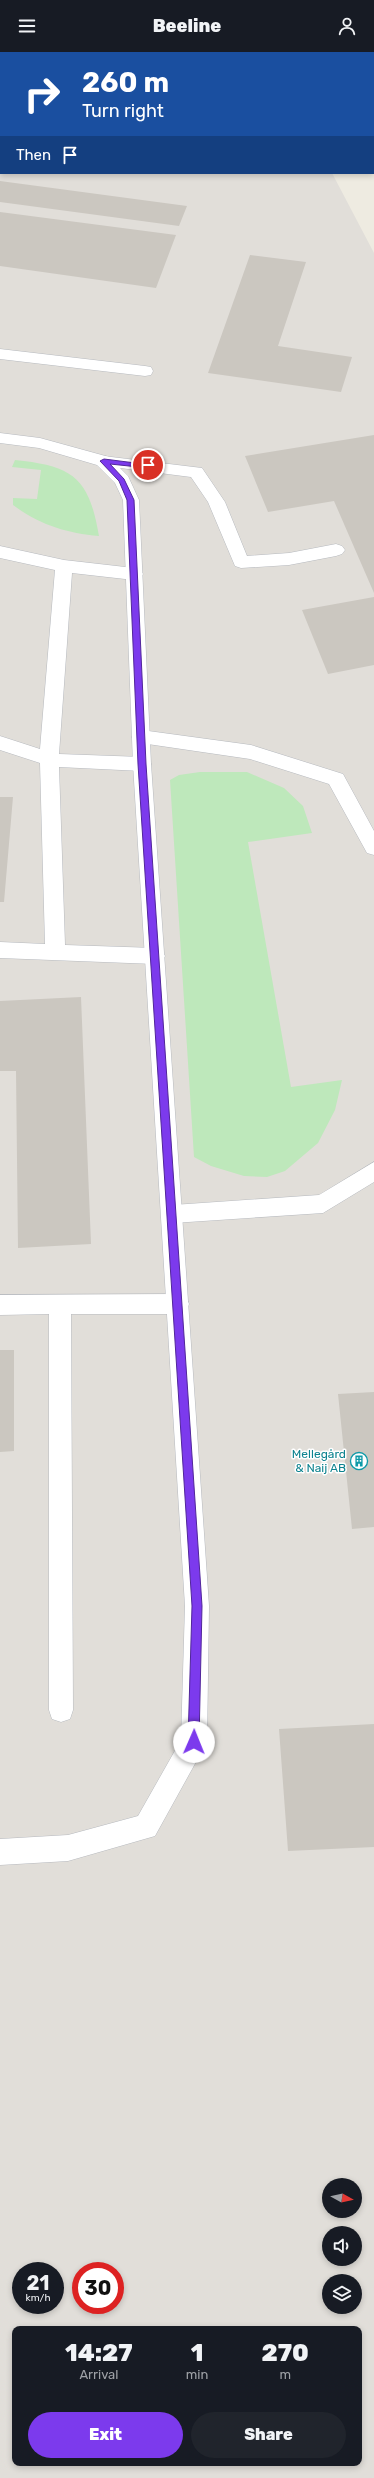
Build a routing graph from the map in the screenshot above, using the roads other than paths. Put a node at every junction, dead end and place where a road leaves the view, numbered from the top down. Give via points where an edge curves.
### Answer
1 (0, 354) edge
2 (145, 371) dead end
3 (0, 439) edge
4 (104, 461) junction
5 (336, 550) dead end
6 (0, 552) edge
7 (64, 566) junction
8 (134, 574) junction
9 (141, 737) junction
10 (0, 744) edge
11 (49, 759) junction
12 (142, 764) junction
13 (374, 848) edge
14 (0, 950) edge
15 (55, 953) junction
16 (155, 956) junction
17 (374, 1171) edge
18 (173, 1214) junction
19 (60, 1304) junction
20 (178, 1304) junction
21 (0, 1305) edge
22 (61, 1710) dead end
23 (0, 1852) edge

1 - 2 street
3 - 4 street via 40,443
4 - 5 street via 196,472 206,482 216,501 241,562 289,559
4 - 8 street via 122,480 131,500
6 - 7 street
7 - 8 street
7 - 11 street
8 - 9 street
9 - 12 street
9 - 13 street via 251,752 336,779
10 - 11 street via 8,744
11 - 12 street
11 - 15 street
12 - 16 street
14 - 15 street
15 - 16 street
16 - 18 street
17 - 18 street via 323,1204
18 - 20 street
19 - 20 street
19 - 21 street
19 - 22 street
20 - 23 street via 197,1606 194,1742 146,1827 68,1848

